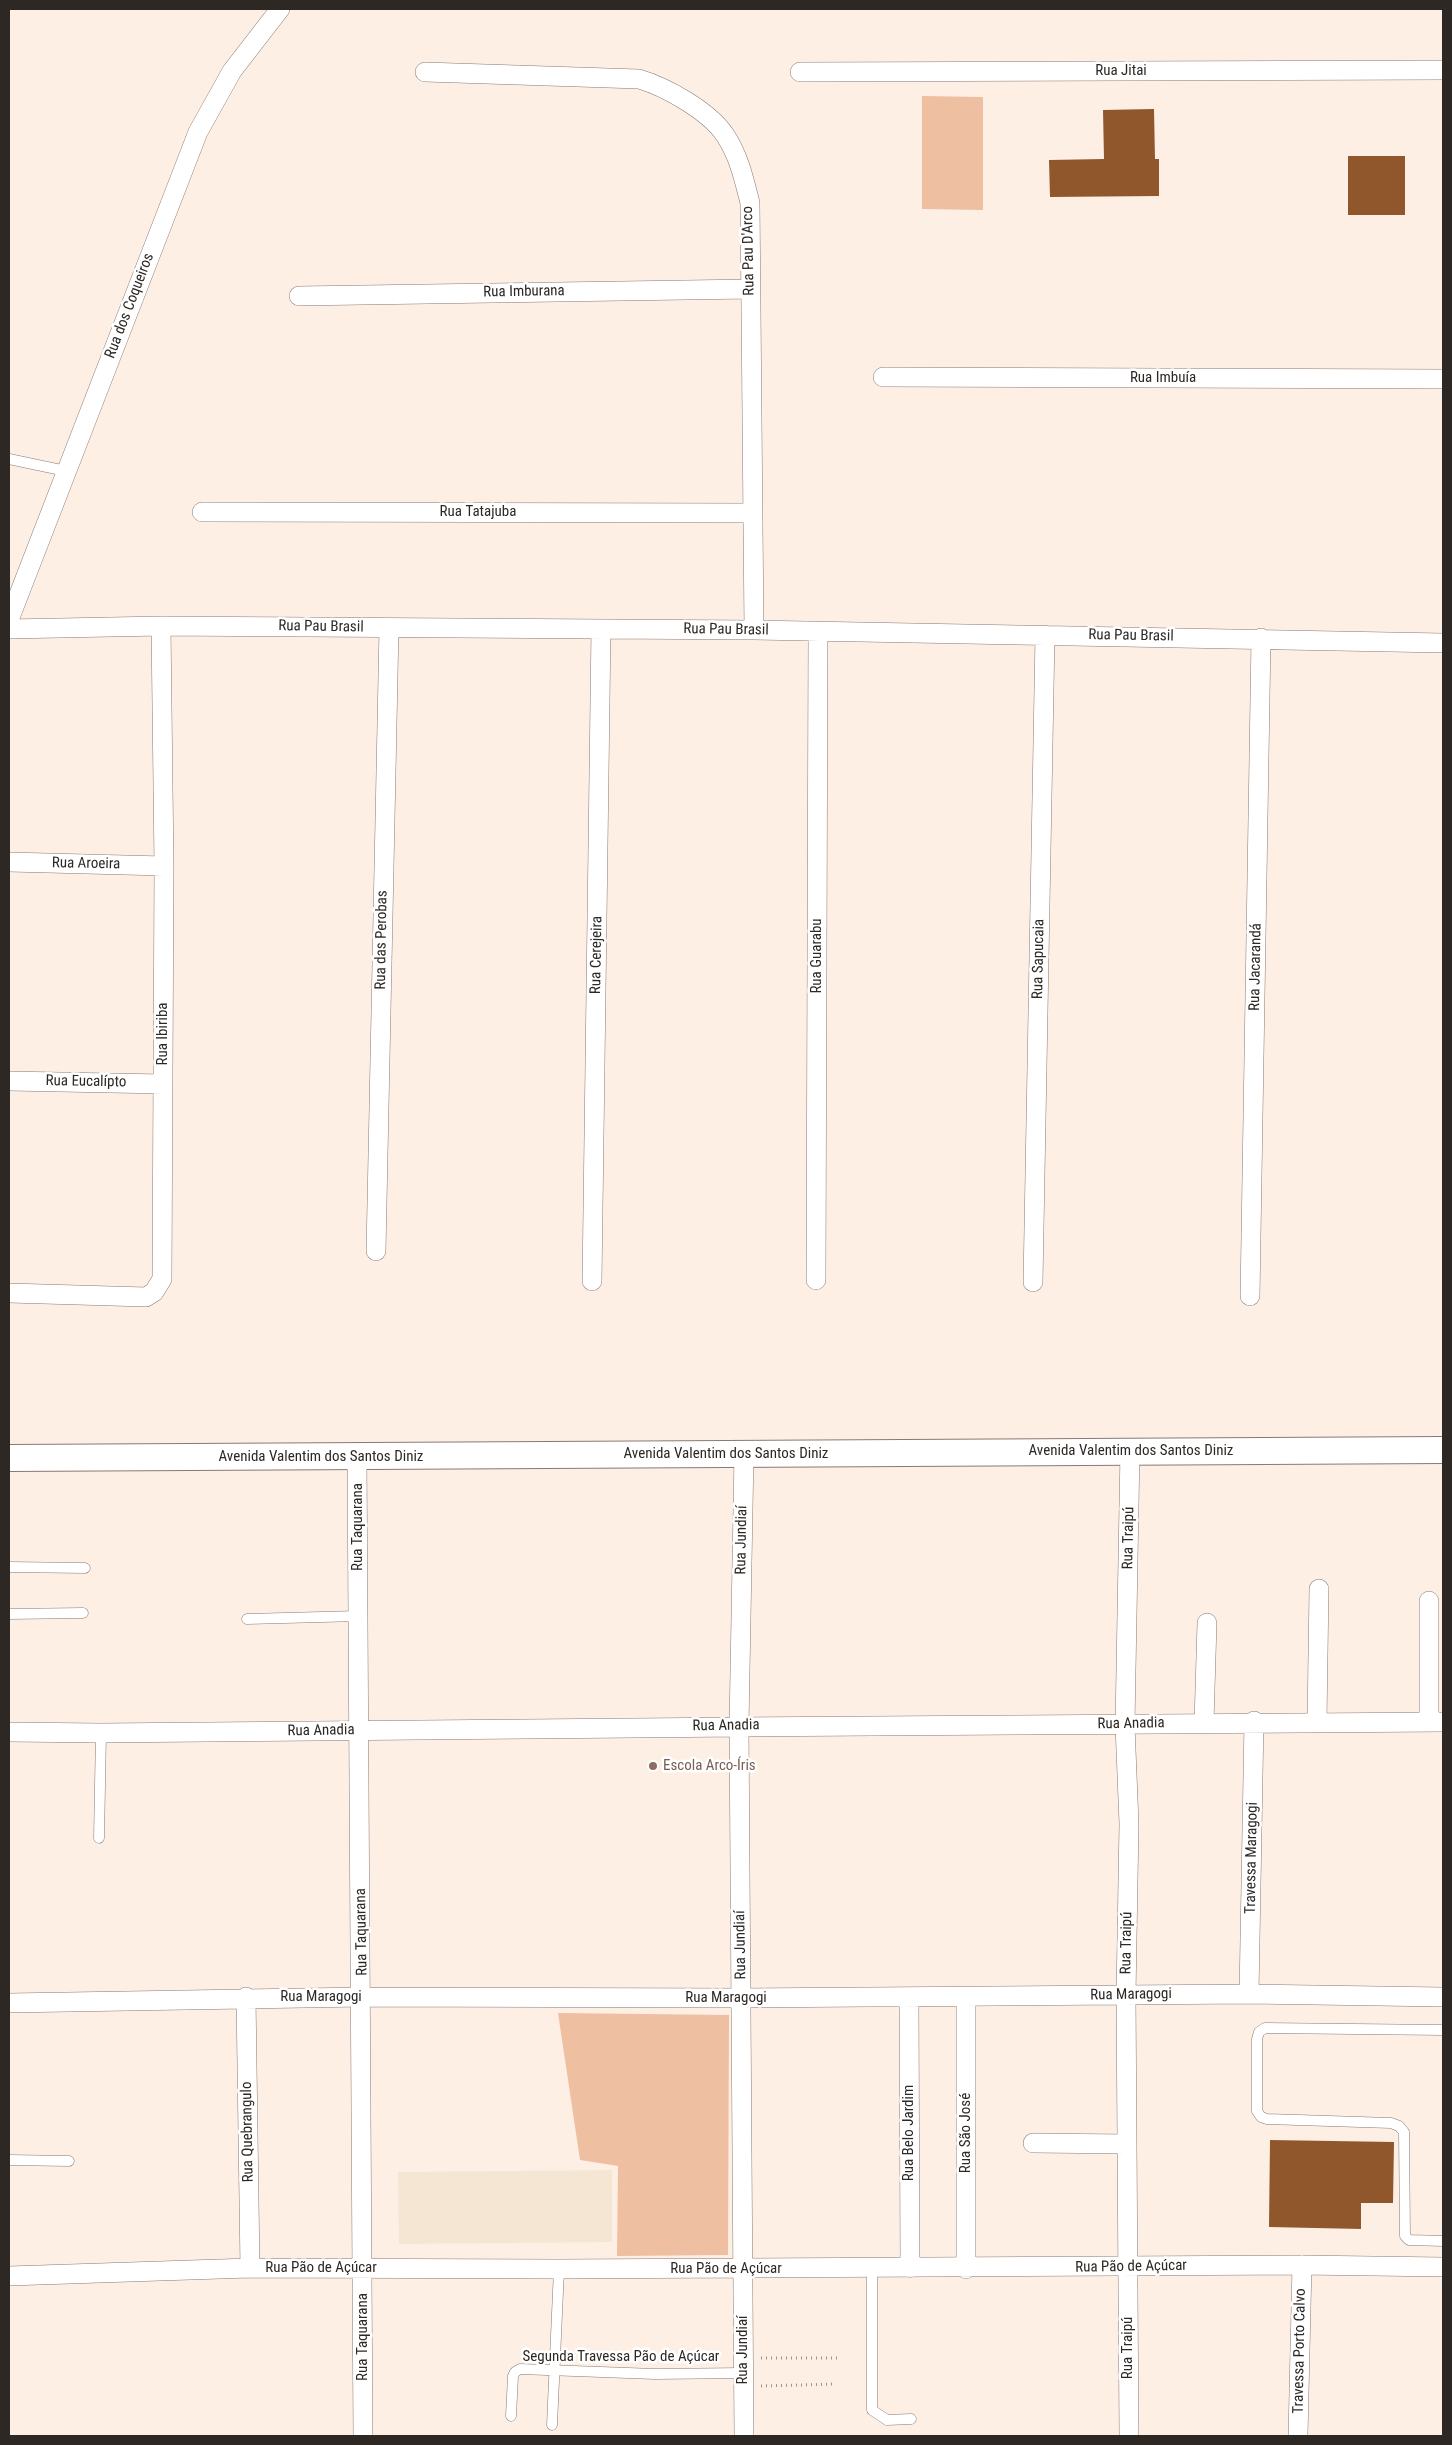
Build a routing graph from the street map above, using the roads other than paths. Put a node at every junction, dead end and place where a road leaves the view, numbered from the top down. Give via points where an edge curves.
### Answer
1 (280, 9) edge
2 (1443, 70) edge
3 (425, 72) dead end
4 (800, 72) dead end
5 (750, 289) junction
6 (299, 296) dead end
7 (883, 377) dead end
8 (1443, 379) edge
9 (9, 459) edge
10 (66, 471) junction
11 (202, 512) dead end
12 (753, 513) junction
13 (9, 620) edge
14 (161, 626) junction
15 (389, 628) junction
16 (9, 629) edge
17 (602, 629) junction
18 (754, 630) junction
19 (818, 632) junction
20 (1044, 635) junction
21 (1261, 638) junction
22 (1443, 643) edge
23 (9, 862) edge
24 (164, 866) junction
25 (9, 1081) edge
26 (163, 1084) junction
27 (376, 1251) dead end
28 (816, 1280) dead end
29 (592, 1281) dead end
30 (1033, 1282) dead end
31 (9, 1293) edge
32 (1250, 1296) dead end
33 (1130, 1450) junction
34 (1443, 1450) edge
35 (744, 1454) junction
36 (358, 1457) junction
37 (9, 1458) edge
38 (9, 1567) edge
39 (85, 1568) dead end
40 (1319, 1590) dead end
41 (1429, 1601) dead end
42 (83, 1613) dead end
43 (9, 1614) edge
44 (359, 1616) junction
45 (247, 1619) dead end
46 (1207, 1622) dead end
47 (1254, 1721) junction
48 (1317, 1721) junction
49 (1436, 1722) edge
50 (1204, 1723) junction
51 (1125, 1725) junction
52 (739, 1726) junction
53 (360, 1731) junction
54 (9, 1732) edge
55 (101, 1734) junction
56 (99, 1838) dead end
57 (1250, 1994) junction
58 (1126, 1995) junction
59 (246, 1997) junction
60 (362, 1997) junction
61 (909, 1997) junction
62 (966, 1997) junction
63 (1443, 1997) edge
64 (742, 1998) junction
65 (9, 2003) edge
66 (1443, 2030) edge
67 (1033, 2143) dead end
68 (1126, 2144) junction
69 (9, 2160) edge
70 (69, 2161) dead end
71 (1443, 2241) edge
72 (1302, 2265) junction
73 (1443, 2267) edge
74 (250, 2268) junction
75 (363, 2268) junction
76 (744, 2268) junction
77 (872, 2268) junction
78 (910, 2268) junction
79 (966, 2268) junction
80 (1128, 2268) junction
81 (559, 2269) junction
82 (9, 2276) edge
83 (554, 2370) junction
84 (743, 2372) junction
85 (511, 2416) dead end
86 (911, 2419) dead end
87 (552, 2425) dead end
88 (363, 2436) edge
89 (744, 2436) edge
90 (1129, 2436) edge
91 (1298, 2436) edge

1 - 10 street, Rua dos Coqueiros via 232,70 198,132
2 - 4 street, Rua Jitai
3 - 5 street, Rua Pau D'Arco via 639,79 660,85 697,109 724,134 740,164 750,203
5 - 6 street, Rua Imburana
5 - 12 street, Rua Pau D'Arco
7 - 8 street, Rua Imbuía
9 - 10 lane
10 - 13 street, Rua dos Coqueiros
11 - 12 street, Rua Tatajuba
12 - 18 street, Rua Pau D'Arco
14 - 15 street, Rua Pau Brasil
14 - 16 street, Rua Pau Brasil
14 - 24 street, Rua Ibiriba
15 - 17 street, Rua Pau Brasil
15 - 27 street, Rua das Perobas
17 - 18 street, Rua Pau Brasil
17 - 29 street, Rua Cerejeira
18 - 19 street, Rua Pau Brasil
19 - 20 street, Rua Pau Brasil
19 - 28 street, Rua Guarabu
20 - 21 street, Rua Pau Brasil
20 - 30 street, Rua Sapucaia
21 - 22 street, Rua Pau Brasil
21 - 32 street, Rua Jacarandá
23 - 24 street, Rua Aroeira
24 - 26 street, Rua Ibiriba
25 - 26 street, Rua Eucalípto
26 - 31 street, Rua Ibiriba via 162,1279 154,1292 146,1297
33 - 34 street, Avenida Valentim dos Santos Diniz
33 - 35 street, Avenida Valentim dos Santos Diniz
33 - 51 street, Rua Traipú
35 - 36 street, Avenida Valentim dos Santos Diniz
35 - 52 street, Rua Jundiaí
36 - 37 street, Avenida Valentim dos Santos Diniz
36 - 44 street, Rua Taquarana
38 - 39 lane
40 - 48 street
41 - 49 street
42 - 43 lane
44 - 45 lane
44 - 53 street, Rua Taquarana
46 - 50 street
47 - 48 street, Rua Anadia
47 - 50 street, Rua Anadia
47 - 57 street, Travessa Maragogi
48 - 49 street, Rua Anadia
50 - 51 street, Rua Anadia
51 - 52 street, Rua Anadia
51 - 58 street, Rua Traipú via 1129,1824
52 - 53 street, Rua Anadia
52 - 64 street, Rua Jundiaí
53 - 55 street, Rua Anadia
53 - 60 street, Rua Taquarana
54 - 55 street, Rua Anadia
55 - 56 lane
57 - 58 street, Rua Maragogi
57 - 63 street, Rua Maragogi
58 - 62 street, Rua Maragogi
58 - 68 street, Rua Traipú
59 - 60 street, Rua Maragogi
59 - 65 street, Rua Maragogi
59 - 74 street, Rua Quebrangulo
60 - 64 street, Rua Maragogi
60 - 75 street, Rua Taquarana
61 - 62 street, Rua Maragogi
61 - 64 street, Rua Maragogi
61 - 78 street, Rua Belo Jardim
62 - 79 street, Rua São José
64 - 76 street, Rua Jundiaí
66 - 71 lane via 1265,2028 1257,2039 1257,2111 1261,2117 1399,2126 1404,2132 1404,2236 1409,2240
67 - 68 street
68 - 80 street, Rua Traipú
69 - 70 lane
72 - 73 street, Rua Pão de Açúcar
72 - 80 street, Rua Pão de Açúcar
72 - 91 street, Travessa Porto Calvo
74 - 75 street, Rua Pão de Açúcar
74 - 82 street, Rua Pão de Açúcar
75 - 81 street, Rua Pão de Açúcar
75 - 88 street, Rua Taquarana
76 - 77 street, Rua Pão de Açúcar
76 - 81 street, Rua Pão de Açúcar
76 - 84 street, Rua Jundiaí
77 - 78 street, Rua Pão de Açúcar
77 - 86 lane via 872,2410 886,2420
78 - 79 street, Rua Pão de Açúcar
79 - 80 street, Rua Pão de Açúcar
80 - 90 street, Rua Traipú
81 - 83 lane
83 - 84 lane, Segunda Travessa Pão de Açúcar via 655,2374
83 - 85 lane, Segunda Travessa Pão de Açúcar via 520,2369 515,2372
83 - 87 lane
84 - 89 street, Rua Jundiaí

